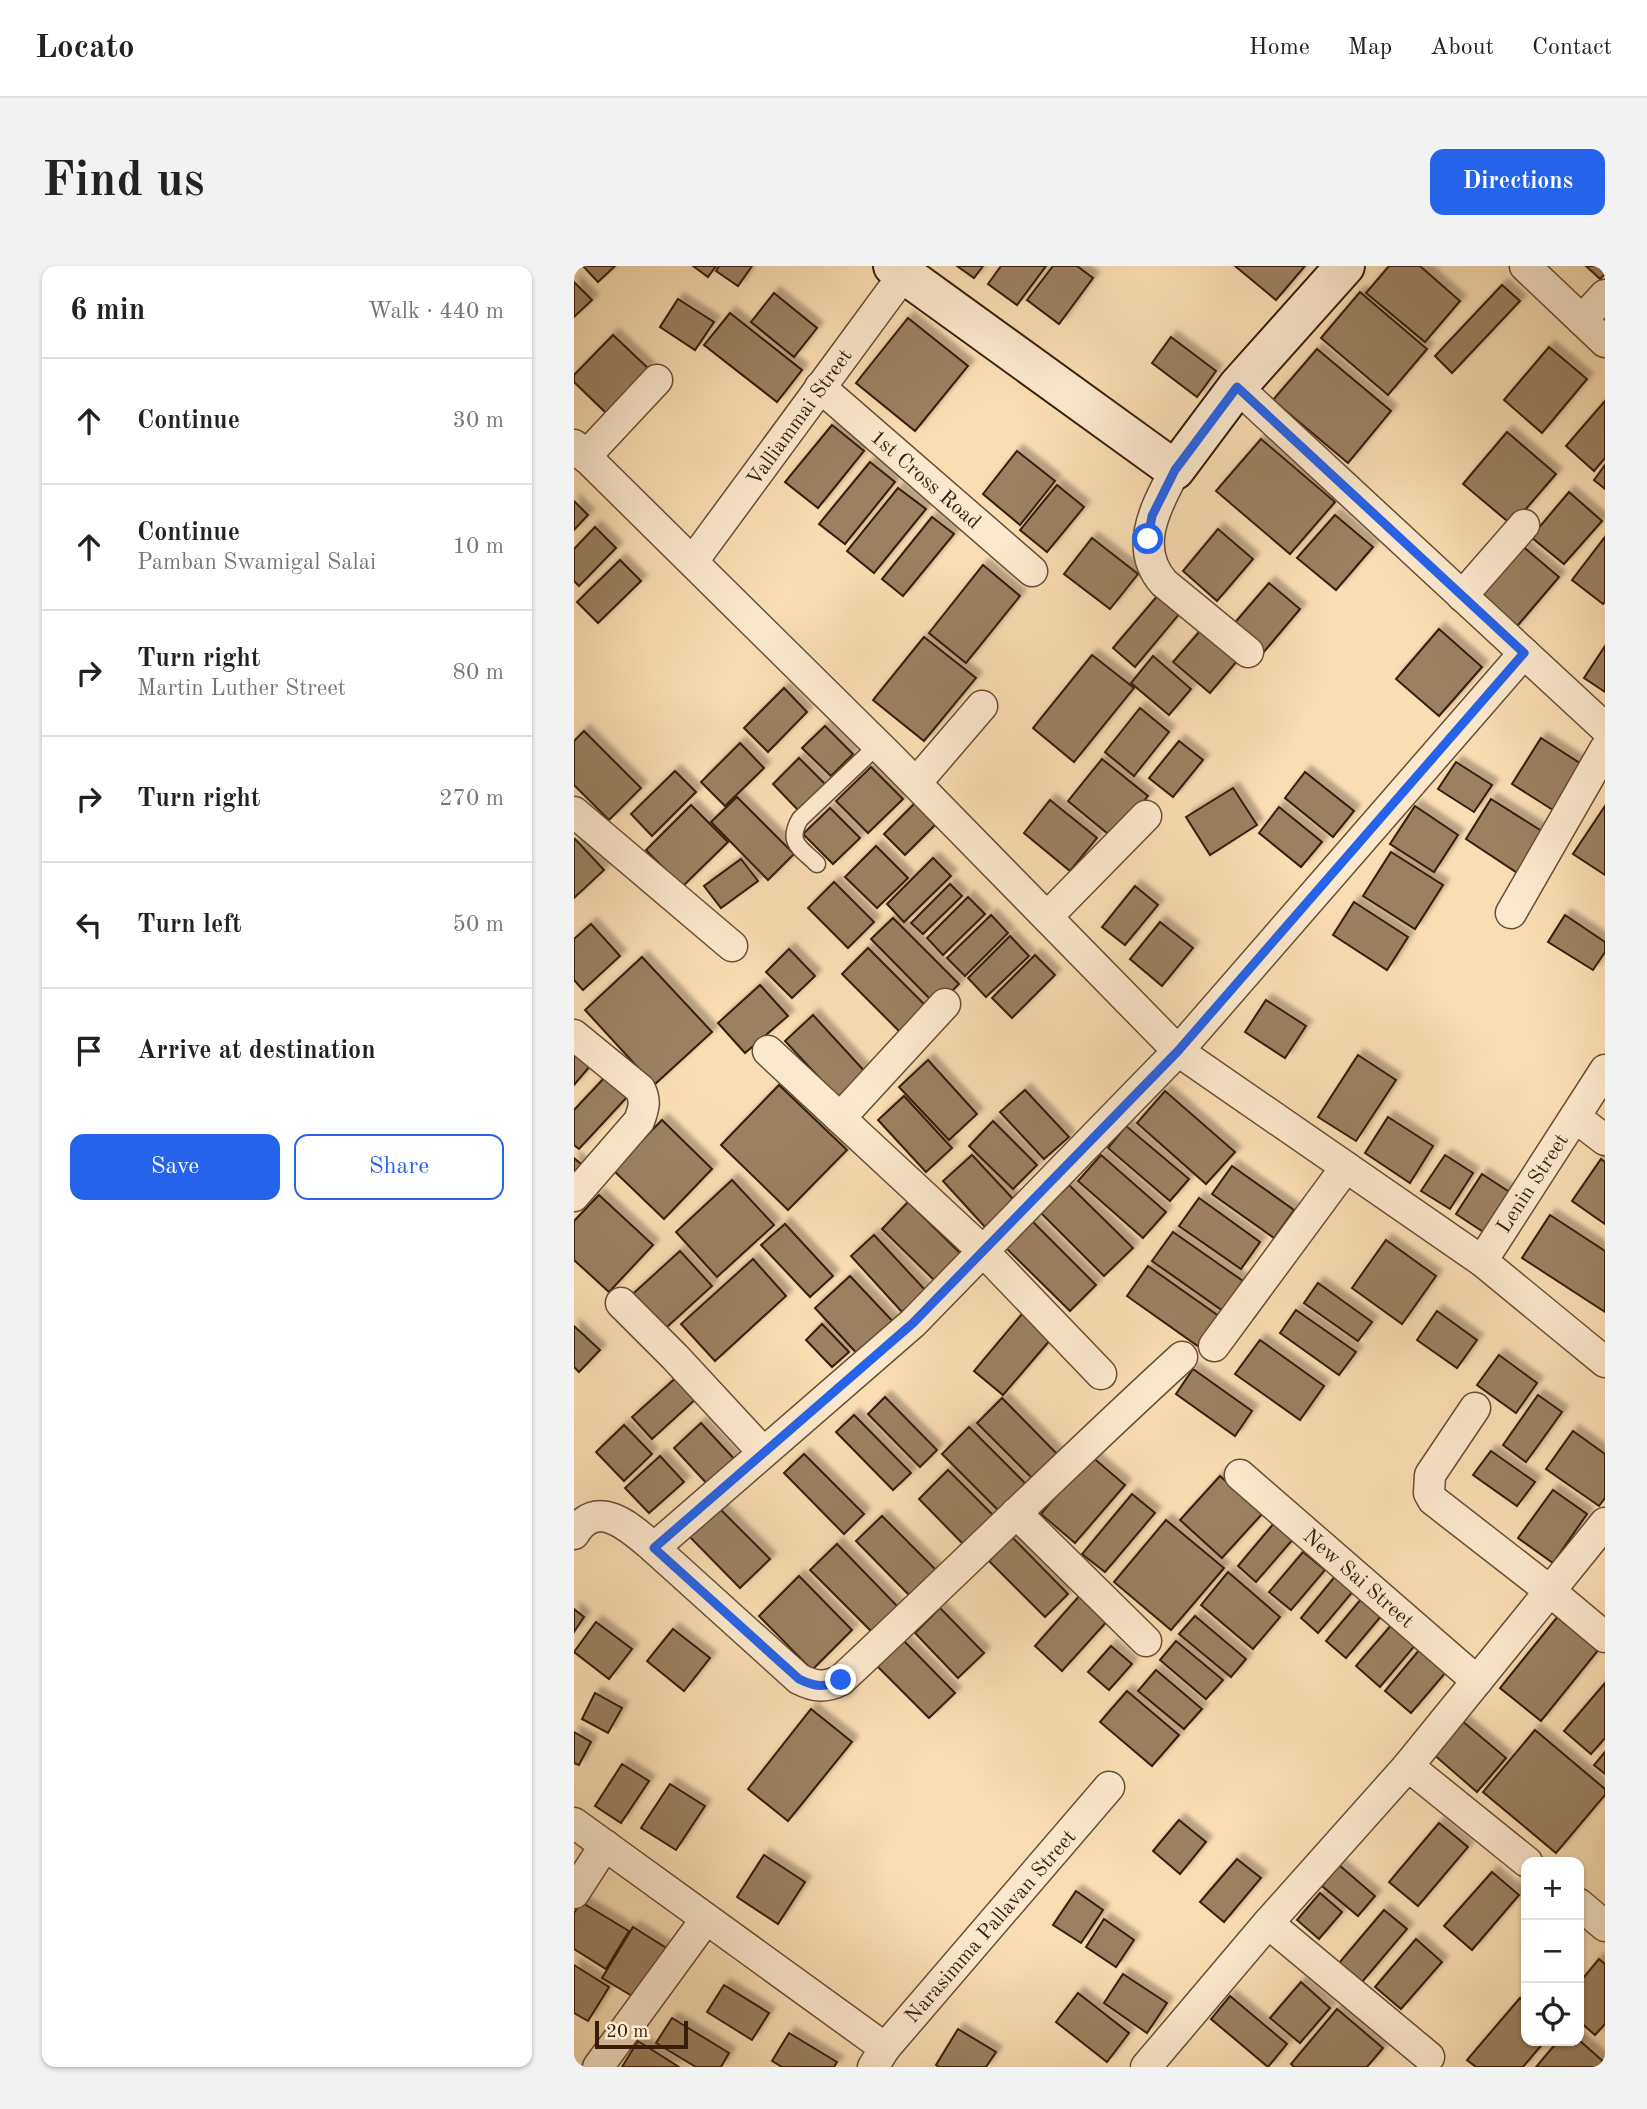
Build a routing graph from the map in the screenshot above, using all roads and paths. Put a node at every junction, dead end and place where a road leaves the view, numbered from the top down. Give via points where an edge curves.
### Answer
1 (1345, 266) edge
2 (1525, 266) edge
3 (902, 268) edge
4 (1605, 295) edge
5 (1582, 320) junction
6 (1605, 342) edge
7 (657, 380) dead end
8 (820, 387) junction
9 (1237, 387) junction
10 (580, 451) edge
11 (1175, 470) junction
12 (1524, 525) dead end
13 (693, 561) junction
14 (1032, 571) dead end
15 (1462, 596) junction
16 (1248, 652) dead end
17 (1524, 653) junction
18 (982, 706) dead end
19 (1605, 728) edge
20 (878, 745) junction
21 (1605, 749) edge
22 (916, 783) junction
23 (574, 812) edge
24 (1146, 816) dead end
25 (817, 864) dead end
26 (1511, 913) dead end
27 (1047, 917) junction
28 (732, 946) dead end
29 (945, 1004) dead end
30 (574, 1035) edge
31 (1178, 1051) junction
32 (768, 1052) dead end
33 (1605, 1070) edge
34 (1575, 1117) junction
35 (840, 1118) junction
36 (1605, 1140) edge
37 (1346, 1167) junction
38 (574, 1196) edge
39 (982, 1250) junction
40 (1482, 1261) junction
41 (621, 1303) dead end
42 (1214, 1346) dead end
43 (1182, 1357) dead end
44 (1605, 1362) edge
45 (1101, 1374) dead end
46 (1475, 1408) dead end
47 (763, 1452) junction
48 (1240, 1475) dead end
49 (1016, 1513) junction
50 (1605, 1523) edge
51 (574, 1534) edge
52 (654, 1548) junction
53 (1550, 1591) junction
54 (1605, 1637) edge
55 (1146, 1641) dead end
56 (1477, 1681) junction
57 (1408, 1766) junction
58 (1109, 1787) dead end
59 (574, 1823) edge
60 (605, 1845) junction
61 (1521, 1857) edge
62 (574, 1893) edge
63 (1584, 1908) edge
64 (706, 1919) junction
65 (1268, 1923) junction
66 (1605, 1926) edge
67 (1429, 2057) dead end
68 (879, 2058) edge
69 (598, 2067) edge
70 (1146, 2067) edge

1 - 9 street
2 - 5 street
3 - 8 street, Valliammai Street
3 - 11 street
4 - 5 street
5 - 6 street
7 - 10 street
8 - 13 street, Valliammai Street
8 - 14 street, 1st Cross Road
9 - 11 street
9 - 15 street
10 - 13 street
11 - 16 street via 1150,527 1148,539 1157,575
12 - 15 street
13 - 20 street
15 - 17 street
17 - 19 street
17 - 31 street
18 - 22 street
20 - 22 street
20 - 25 lane via 800,819 795,843
21 - 26 street
22 - 27 street
23 - 28 street
24 - 27 street
27 - 31 street
29 - 35 street
30 - 38 street via 640,1089 645,1099 639,1121
31 - 37 street
31 - 39 street
32 - 35 street
33 - 34 street, Lenin Street
34 - 36 street
34 - 40 street, Lenin Street
35 - 39 street
37 - 40 street
37 - 42 street
39 - 45 street
39 - 47 street via 913,1323
40 - 44 street
41 - 47 street
43 - 49 street
46 - 53 street via 1430,1475 1429,1493
47 - 52 street
48 - 56 street, New Sai Street
49 - 52 street via 841,1680 829,1686 799,1679
49 - 55 street
50 - 53 street
51 - 52 street via 593,1516 610,1517
53 - 54 street
53 - 56 street
56 - 57 street
57 - 61 street
57 - 65 street
58 - 68 street, Narasimma Pallavan Street
59 - 60 street
60 - 62 street
60 - 64 street
63 - 66 street
64 - 68 street
64 - 69 street
65 - 67 street
65 - 70 street

